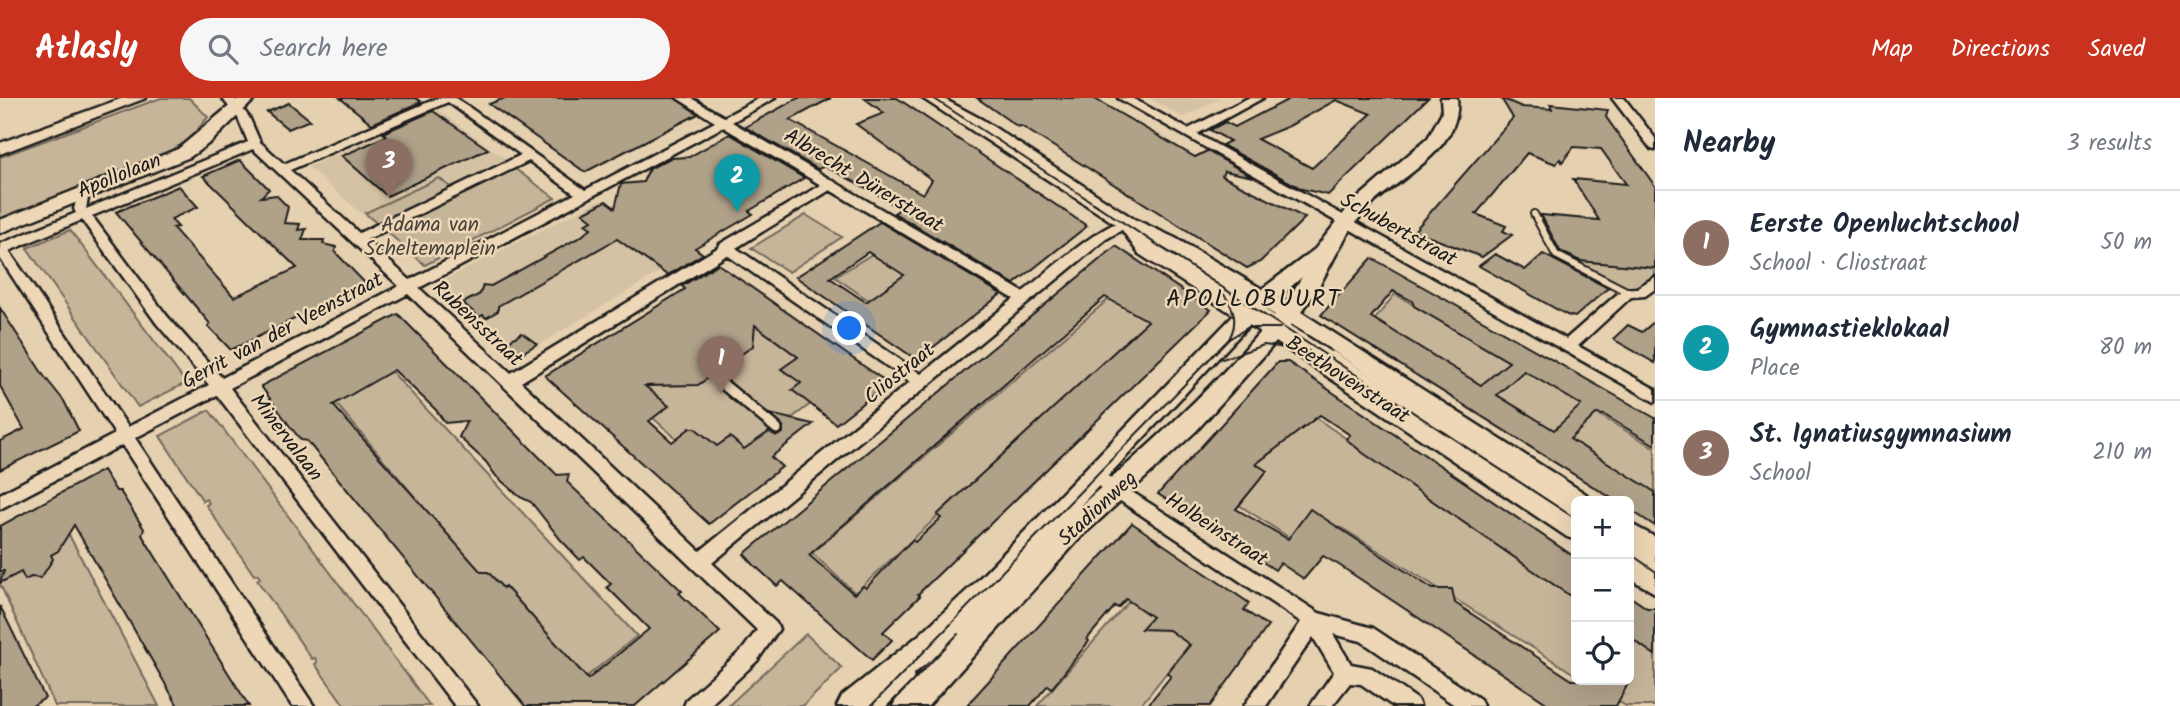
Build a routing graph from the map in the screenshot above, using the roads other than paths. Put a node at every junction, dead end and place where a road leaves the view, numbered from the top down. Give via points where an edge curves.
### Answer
1 (138, 98) edge
2 (451, 98) edge
3 (683, 98) edge
4 (769, 98) edge
5 (930, 98) edge
6 (956, 98) edge
7 (1124, 98) edge
8 (1257, 98) edge
9 (1449, 98) edge
10 (1618, 98) edge
11 (239, 105) edge
12 (723, 122) junction
13 (977, 124) junction
14 (1188, 134) junction
15 (255, 144) junction
16 (1655, 146) edge
17 (0, 149) edge
18 (529, 156) junction
19 (282, 169) junction
20 (832, 184) junction
21 (83, 193) junction
22 (584, 195) junction
23 (84, 214) junction
24 (1534, 214) dead end
25 (1127, 223) junction
26 (1348, 224) junction
27 (0, 227) edge
28 (357, 239) junction
29 (725, 247) junction
30 (0, 249) edge
31 (1326, 250) junction
32 (1655, 282) edge
33 (408, 287) junction
34 (1628, 292) junction
35 (1024, 299) junction
36 (1260, 319) junction
37 (1567, 347) junction
38 (510, 380) junction
39 (921, 382) junction
40 (725, 386) dead end
41 (220, 387) junction
42 (1655, 397) edge
43 (777, 429) dead end
44 (126, 436) junction
45 (1105, 482) junction
46 (1571, 498) edge
47 (0, 502) edge
48 (1571, 512) edge
49 (1571, 526) edge
50 (1634, 537) edge
51 (1655, 551) edge
52 (1634, 552) edge
53 (701, 561) junction
54 (1655, 566) edge
55 (1634, 567) edge
56 (1655, 581) edge
57 (1314, 620) junction
58 (940, 635) junction
59 (1345, 673) junction
60 (304, 706) edge
61 (468, 706) edge
62 (694, 706) edge
63 (852, 706) edge
64 (880, 706) edge
65 (908, 706) edge
66 (1254, 706) edge
67 (1320, 706) edge
68 (1410, 706) edge
69 (1473, 706) edge

1 - 17 street
2 - 18 street
2 - 19 street
3 - 12 street, Albrecht Dürerstraat
4 - 12 street, Gerrit van der Veenstraat
5 - 13 street, Beethovenstraat
6 - 13 main road, Beethovenstraat
7 - 14 street, Schubertstraat
8 - 14 street
9 - 26 main road, Stadionweg via 1452,106 1446,127 1378,194 1364,218
10 - 16 street
11 - 15 street, Rubensstraat
11 - 21 main road, Apollolaan via 184,153
12 - 20 street, Albrecht Dürerstraat
12 - 22 street, Gerrit van der Veenstraat
13 - 25 main road, Beethovenstraat
14 - 26 street, Schubertstraat
15 - 19 street, Rubensstraat
15 - 23 street, Apollolaan
18 - 22 street
18 - 28 street
19 - 28 street, Rubensstraat
20 - 29 street
20 - 35 street, Albrecht Dürerstraat
21 - 23 street via 80,209
21 - 27 main road, Apollolaan
22 - 33 street, Gerrit van der Veenstraat
23 - 30 street, Apollolaan
23 - 41 street, Minervalaan via 162,320
24 - 34 lane via 1556,255
25 - 35 street, Cliostraat via 1101,236
25 - 36 main road, Beethovenstraat via 1146,250
26 - 31 main road, Stadionweg
26 - 37 street, Schubertstraat
28 - 33 street, Rubensstraat
29 - 38 street
29 - 39 street
30 - 44 street
31 - 36 main road, Stadionweg
31 - 36 main road, Stadionweg via 1302,297
32 - 34 street via 1640,293
33 - 38 street, Rubensstraat
33 - 41 street, Gerrit van der Veenstraat
34 - 37 street
35 - 39 street, Cliostraat
36 - 45 main road, Stadionweg via 1152,409
36 - 45 main road, Stadionweg via 1188,425
36 - 46 main road, Beethovenstraat
36 - 48 lane, Beethovenstraat
36 - 49 main road, Beethovenstraat
37 - 42 street, Schubertstraat
38 - 53 street, Rubensstraat
39 - 53 street, Cliostraat
40 - 43 lane
41 - 44 street, Gerrit van der Veenstraat
41 - 61 street, Minervalaan
44 - 47 street, Gerrit van der Veenstraat
44 - 60 street
45 - 57 street, Holbeinstraat
45 - 58 main road, Stadionweg
45 - 65 main road, Stadionweg via 1072,529
50 - 51 main road
52 - 54 lane
53 - 62 street, Rubensstraat via 769,629 750,655
55 - 56 main road
57 - 59 street, Holbeinstraat
57 - 66 street
57 - 69 street, Holbeinstraat via 1366,634
58 - 63 main road, Stadionweg
58 - 64 lane, Stadionweg via 916,670
59 - 67 street
59 - 68 street via 1365,675

